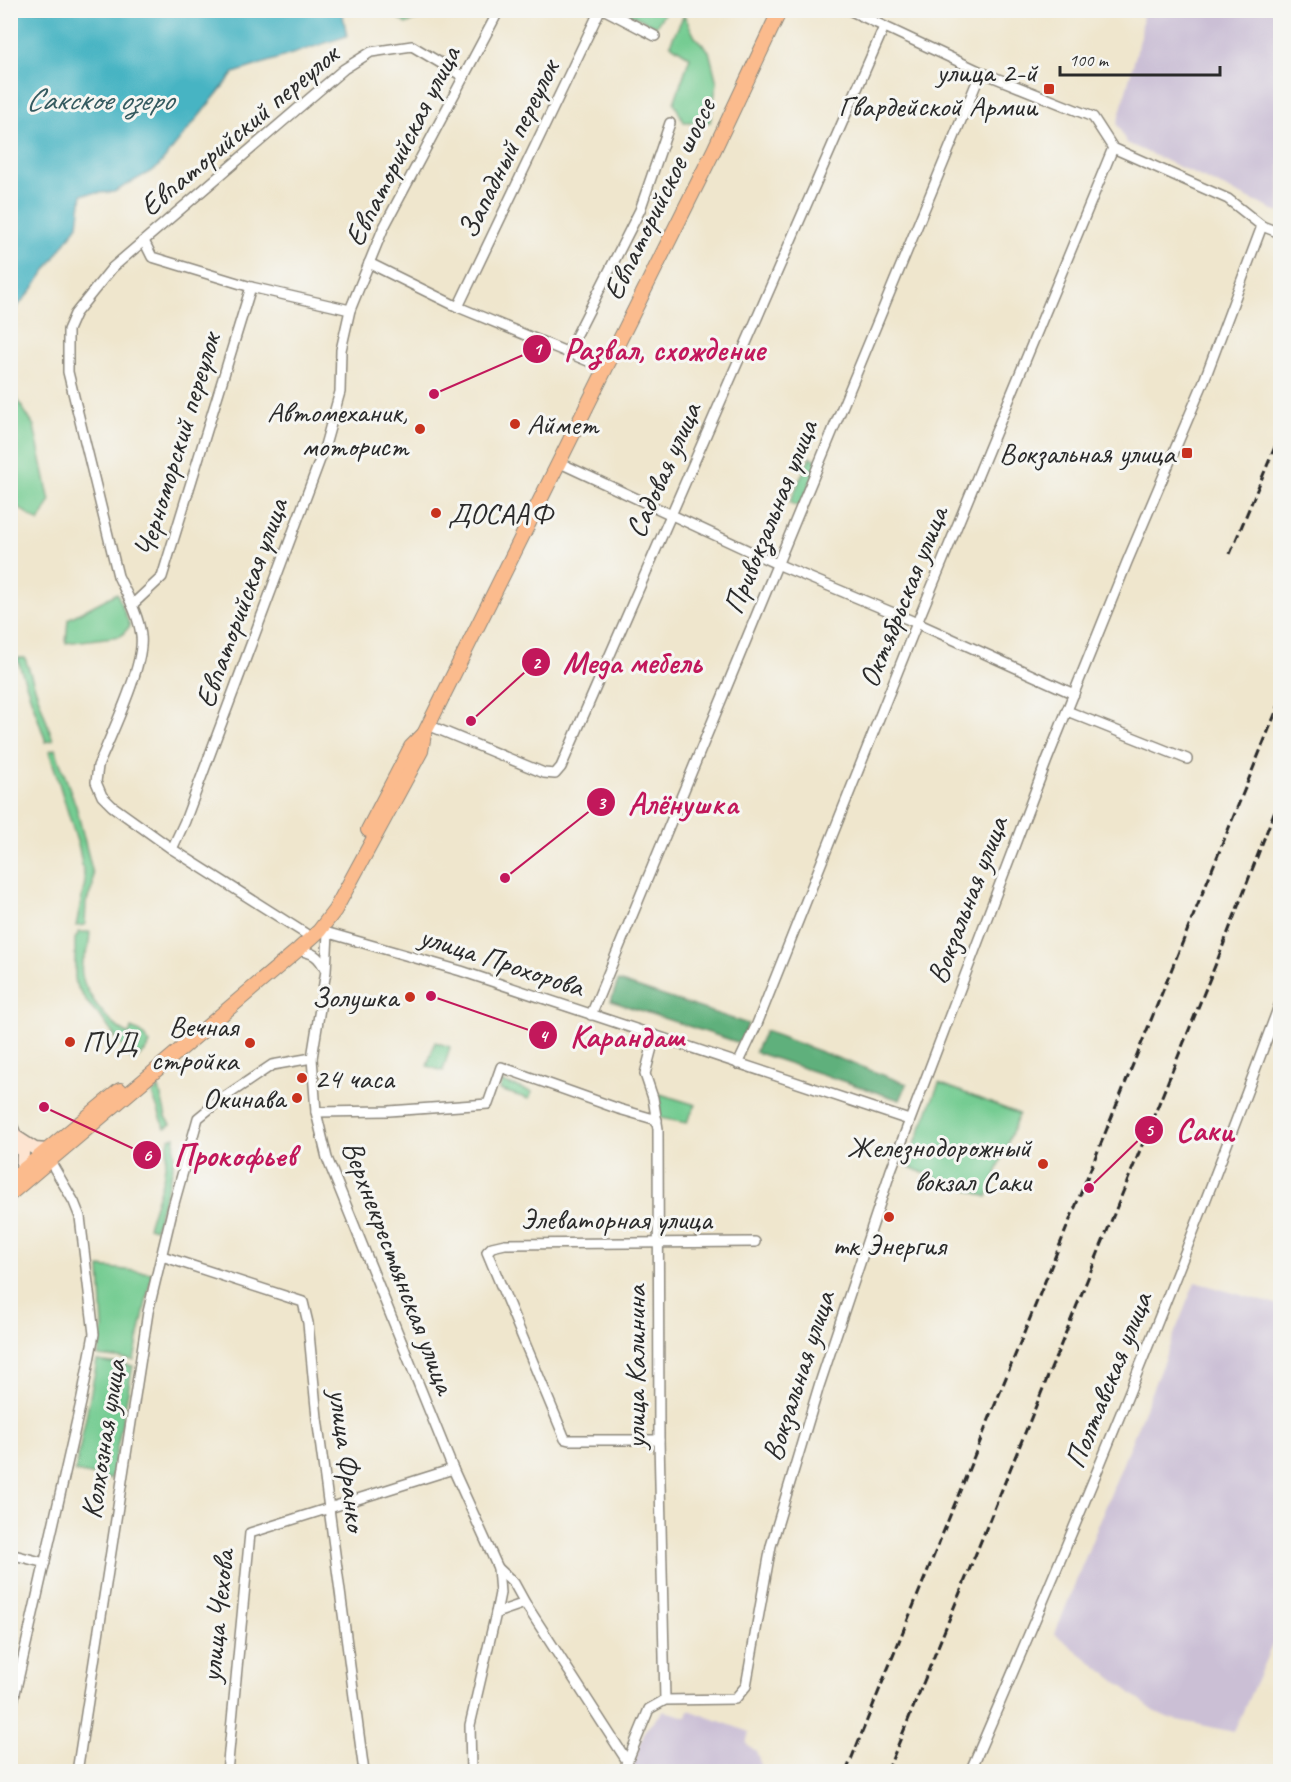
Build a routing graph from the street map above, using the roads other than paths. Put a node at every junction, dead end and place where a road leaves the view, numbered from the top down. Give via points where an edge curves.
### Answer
1 (499, 10) edge
2 (600, 10) edge
3 (605, 10) edge
4 (780, 10) edge
5 (849, 10) edge
6 (884, 27) junction
7 (655, 36) dead end
8 (981, 72) junction
9 (464, 77) junction
10 (670, 123) dead end
11 (1113, 148) junction
12 (1262, 226) junction
13 (1281, 233) edge
14 (144, 241) junction
15 (369, 263) junction
16 (251, 288) junction
17 (458, 308) junction
18 (350, 310) junction
19 (568, 352) junction
20 (605, 368) junction
21 (558, 462) junction
22 (670, 514) junction
23 (777, 564) junction
24 (132, 605) junction
25 (917, 622) junction
26 (1074, 694) junction
27 (1067, 711) junction
28 (426, 729) junction
29 (1187, 759) dead end
30 (172, 849) junction
31 (318, 932) junction
32 (298, 950) junction
33 (326, 971) junction
34 (1281, 1003) edge
35 (591, 1015) junction
36 (655, 1036) junction
37 (312, 1058) junction
38 (738, 1064) junction
39 (316, 1112) junction
40 (657, 1120) junction
41 (909, 1120) junction
42 (10, 1124) edge
43 (17, 1137) junction
44 (49, 1156) junction
45 (22, 1171) junction
46 (10, 1181) edge
47 (10, 1194) edge
48 (755, 1242) dead end
49 (659, 1243) junction
50 (161, 1260) junction
51 (659, 1440) junction
52 (453, 1469) junction
53 (329, 1508) junction
54 (10, 1554) edge
55 (45, 1563) junction
56 (498, 1568) junction
57 (525, 1604) junction
58 (496, 1613) junction
59 (665, 1700) junction
60 (10, 1715) edge
61 (627, 1761) junction
62 (77, 1772) edge
63 (226, 1772) edge
64 (364, 1772) edge
65 (471, 1772) edge
66 (623, 1772) edge
67 (970, 1772) edge

1 - 9 street, Евпаторийская улица
2 - 17 street, Западный переулок
3 - 7 street
4 - 20 main road, Евпаторийское шоссе
5 - 6 street
6 - 8 street
6 - 22 street, Садовая улица
8 - 11 street via 1093,117
8 - 23 street, Привокзальная улица
9 - 14 street, Евпаторийский переулок via 412,46 371,52 344,69
9 - 15 street, Евпаторийская улица
10 - 19 street via 640,210
11 - 12 street via 1228,199
11 - 25 street, Октябрьская улица
12 - 13 street
12 - 26 street, Вокзальная улица via 1204,381
14 - 16 street, Евпаторийский переулок via 152,256
14 - 24 street, Евпаторийский переулок via 112,268 75,314 68,330 68,372 118,576
15 - 17 street
15 - 18 street, Евпаторийская улица
16 - 18 street, Евпаторийский переулок
16 - 24 street, Черноморский переулок via 162,577
17 - 19 street
18 - 30 street, Евпаторийская улица via 341,350 340,392 324,449
19 - 20 street
20 - 21 main road, Евпаторийское шоссе
21 - 22 street
21 - 28 main road, Евпаторийское шоссе
22 - 23 street
22 - 28 street, Садовая улица via 555,774
23 - 25 street
23 - 35 street, Привокзальная улица
24 - 30 street, Евпаторийский переулок via 141,632 140,655 98,766 96,782 112,806
25 - 26 street
25 - 38 street, Октябрьская улица
26 - 27 street, Вокзальная улица
27 - 29 street
27 - 41 street, Вокзальная улица
28 - 31 main road, Евпаторийское шоссе via 411,747
30 - 31 street, улица Прохорова
31 - 32 main road, Евпаторийское шоссе
31 - 33 street, Верхнекрестьянская улица
31 - 35 street, улица Прохорова via 461,971
31 - 44 main road, Евпаторийское шоссе
32 - 33 street via 315,954
32 - 44 main road, Евпаторийское шоссе
33 - 37 street, Верхнекрестьянская улица
34 - 67 street, Полтавская улица via 1168,1297
35 - 36 street, улица Прохорова
36 - 38 street, улица Прохорова
36 - 40 street, улица Калинина via 645,1074
37 - 39 street, Верхнекрестьянская улица
37 - 50 street, Колхозная улица via 272,1065 198,1118
38 - 41 street, улица Прохорова
39 - 40 street via 488,1104 501,1067
39 - 52 street, Верхнекрестьянская улица via 327,1158
40 - 49 street, улица Калинина
41 - 59 street, Вокзальная улица via 819,1386 771,1546 746,1686 735,1699
42 - 43 street
43 - 44 street
43 - 45 street via 23,1153
44 - 45 main road, Евпаторийское шоссе
44 - 47 main road, Евпаторийское шоссе
44 - 55 street, Колхозная улица via 80,1217 94,1334
45 - 46 main road, Евпаторийское шоссе
48 - 49 street, Элеваторная улица
49 - 51 street, улица Калинина
49 - 51 street, Элеваторная улица via 505,1244 487,1252 565,1439
50 - 53 street, улица Франко via 303,1302
50 - 62 street, Колхозная улица via 146,1324
51 - 59 street, улица Калинина
52 - 53 street, улица Чехова
52 - 56 street, Верхнекрестьянская улица
53 - 63 street, улица Чехова via 249,1533
53 - 64 street, улица Франко
54 - 55 street
55 - 60 street, Колхозная улица
56 - 57 street, Верхнекрестьянская улица via 514,1583
56 - 58 street, Верхнекрестьянская улица via 500,1593
57 - 58 street
57 - 61 street, Верхнекрестьянская улица
58 - 65 street, Верхнекрестьянская улица via 470,1725
59 - 61 street via 649,1708
61 - 66 street

